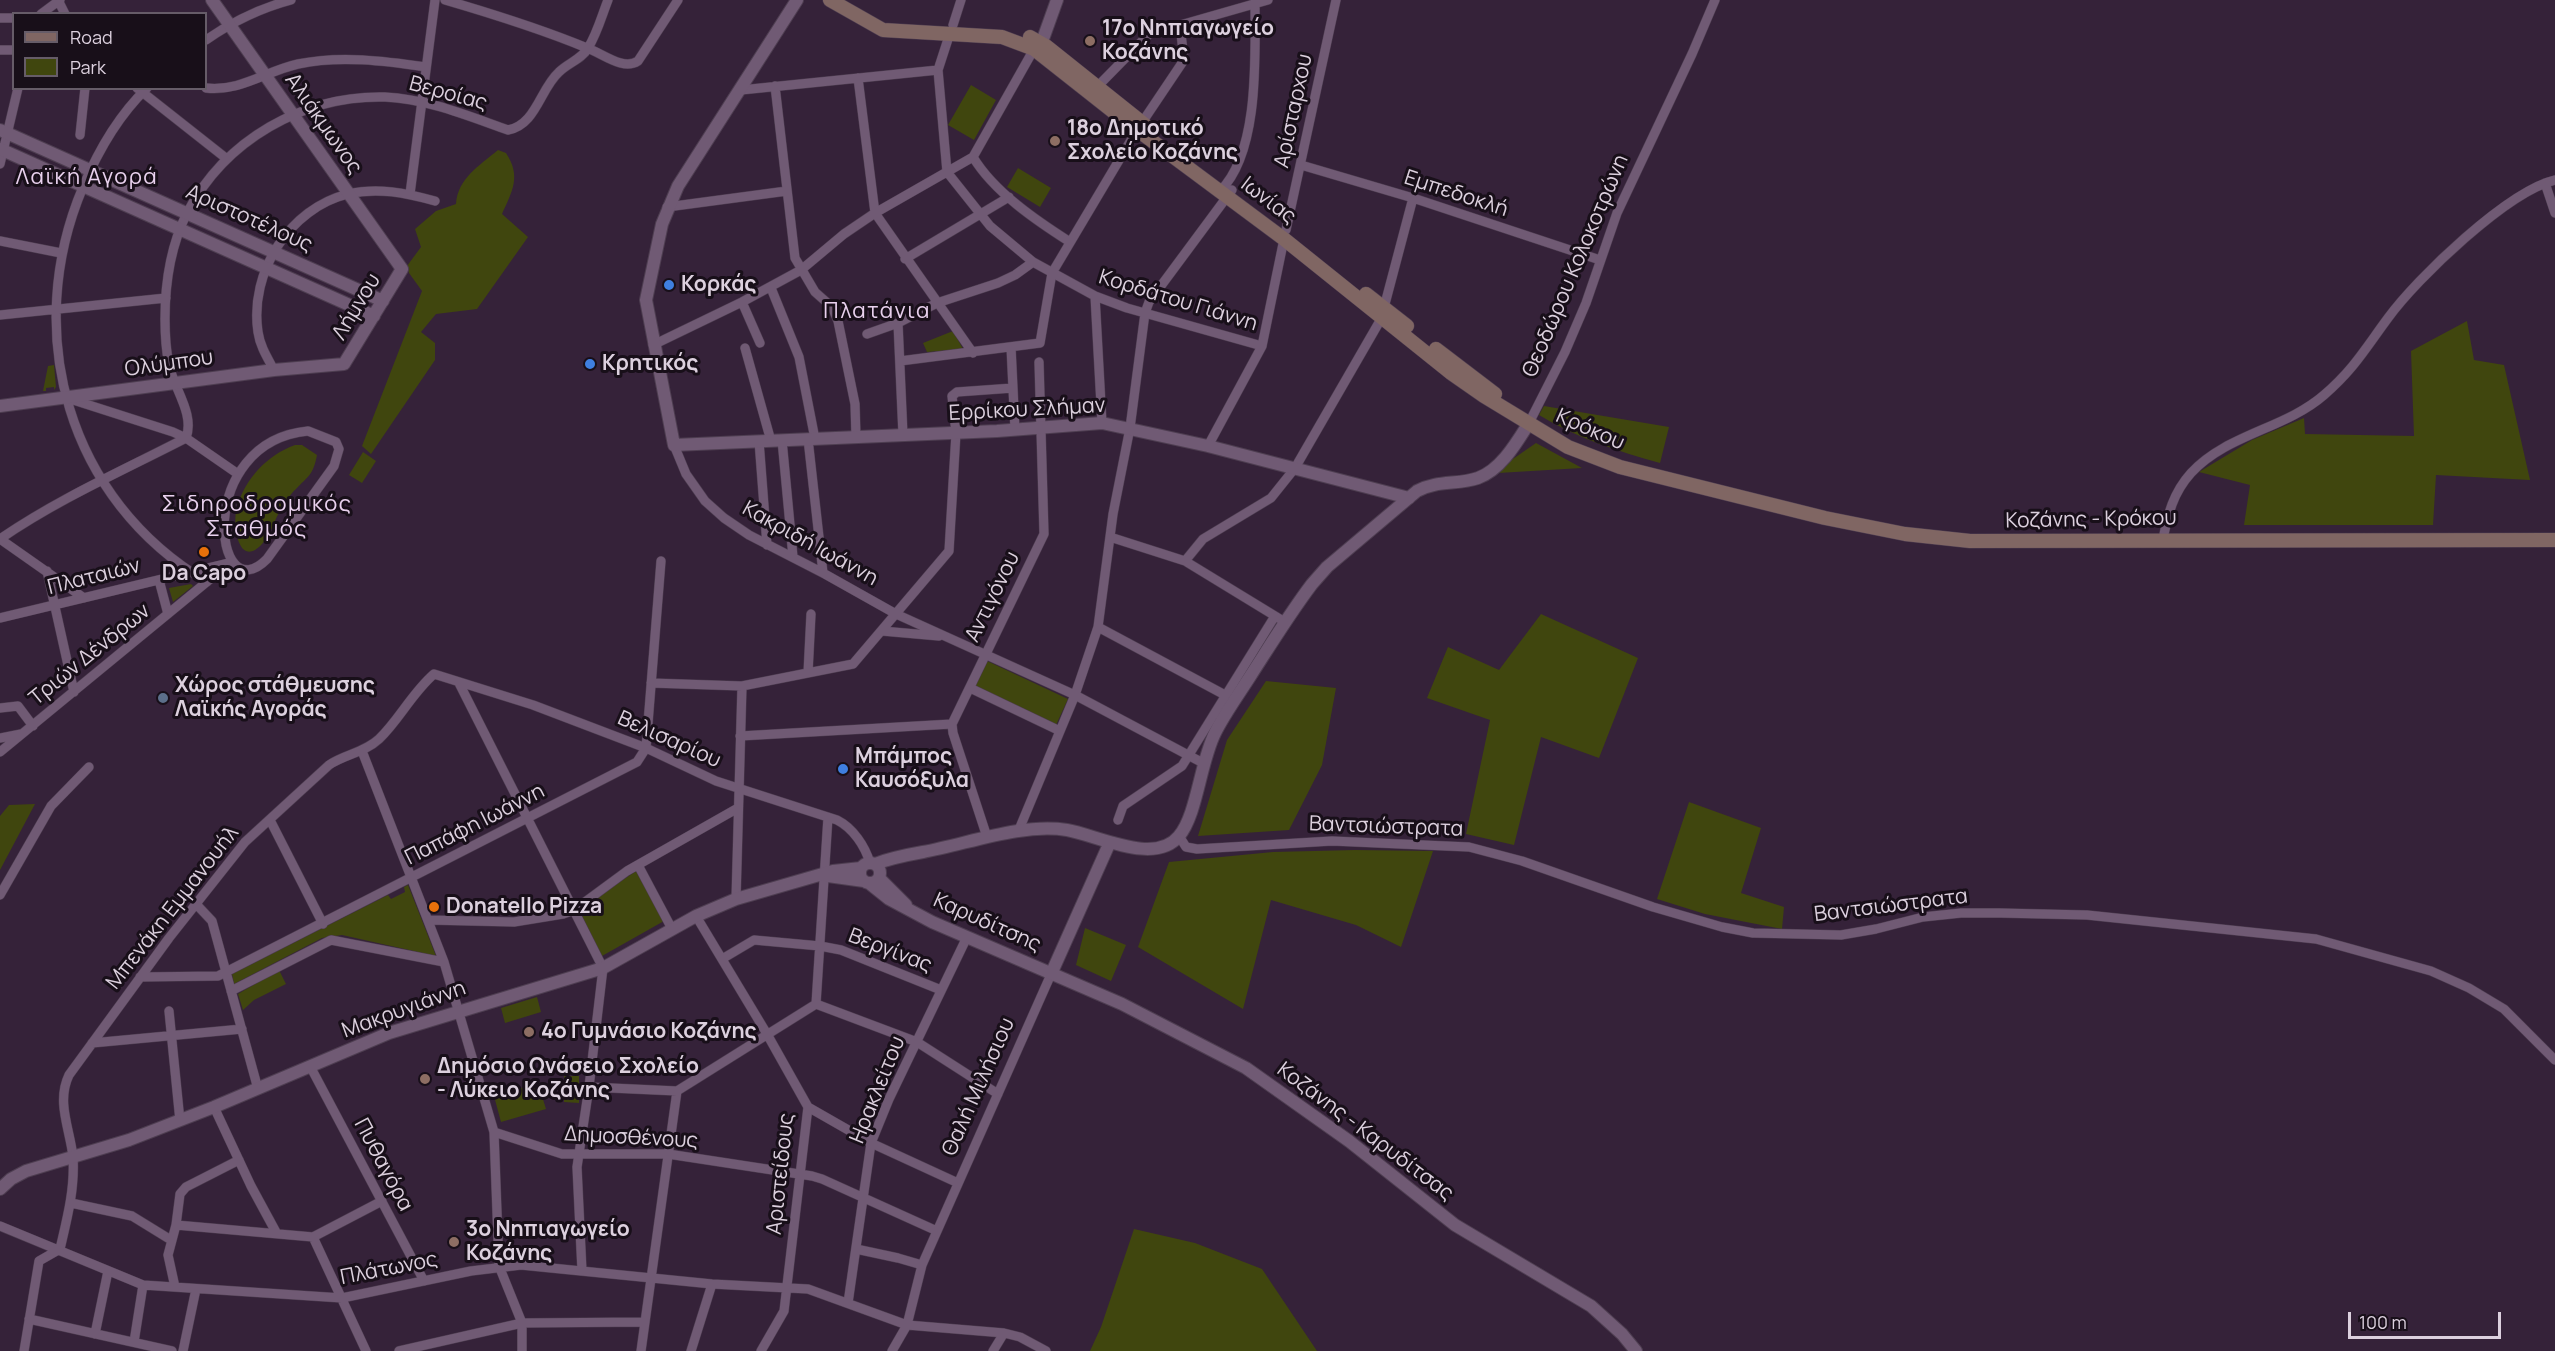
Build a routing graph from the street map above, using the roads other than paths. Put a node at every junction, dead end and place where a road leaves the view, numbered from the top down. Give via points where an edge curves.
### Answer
1 (59, 0) edge
2 (212, 0) edge
3 (291, 0) edge
4 (435, 0) edge
5 (445, 0) edge
6 (608, 0) edge
7 (678, 0) edge
8 (797, 0) edge
9 (830, 0) edge
10 (844, 0) edge
11 (961, 0) edge
12 (1057, 0) edge
13 (1268, 0) edge
14 (1336, 0) edge
15 (1715, 0) edge
16 (1255, 2) edge
17 (44, 12) edge
18 (230, 25) junction
19 (1180, 25) junction
20 (952, 29) junction
21 (207, 39) edge
22 (1037, 46) junction
23 (588, 48) junction
24 (426, 67) junction
25 (938, 70) junction
26 (264, 74) junction
27 (858, 78) junction
28 (775, 86) junction
29 (207, 88) edge
30 (17, 90) edge
31 (86, 90) edge
32 (142, 90) edge
33 (741, 90) junction
34 (1093, 90) junction
35 (422, 102) junction
36 (292, 114) junction
37 (1140, 126) junction
38 (3, 131) edge
39 (80, 135) dead end
40 (2, 150) edge
41 (973, 156) junction
42 (227, 159) junction
43 (0, 164) edge
44 (1301, 165) junction
45 (90, 170) junction
46 (946, 172) junction
47 (2550, 181) edge
48 (83, 186) junction
49 (1226, 190) junction
50 (787, 191) junction
51 (349, 194) junction
52 (410, 194) junction
53 (1009, 197) junction
54 (1413, 198) junction
55 (435, 201) dead end
56 (667, 207) junction
57 (187, 213) junction
58 (875, 213) junction
59 (2555, 213) edge
60 (980, 216) junction
61 (180, 229) junction
62 (1285, 235) junction
63 (0, 241) edge
64 (1070, 242) junction
65 (274, 252) junction
66 (61, 253) junction
67 (905, 259) junction
68 (1600, 260) junction
69 (1033, 262) junction
70 (267, 268) junction
71 (402, 269) joint
72 (801, 270) junction
73 (1052, 273) junction
74 (771, 288) junction
75 (1095, 296) junction
76 (166, 298) junction
77 (383, 301) junction
78 (742, 302) junction
79 (937, 303) junction
80 (55, 309) junction
81 (1145, 313) junction
82 (1383, 314) junction
83 (0, 315) edge
84 (374, 316) junction
85 (898, 323) junction
86 (867, 334) dead end
87 (760, 343) dead end
88 (653, 345) junction
89 (1262, 346) junction
90 (1011, 347) junction
91 (746, 348) dead end
92 (973, 353) junction
93 (900, 361) junction
94 (1039, 362) dead end
95 (344, 364) joint
96 (274, 370) junction
97 (175, 383) junction
98 (1013, 388) junction
99 (65, 398) junction
100 (0, 406) edge
101 (1102, 423) junction
102 (1529, 423) junction
103 (1042, 428) junction
104 (1130, 428) junction
105 (1015, 430) junction
106 (956, 433) junction
107 (903, 435) junction
108 (856, 437) junction
109 (186, 438) junction
110 (812, 439) junction
111 (770, 441) junction
112 (674, 445) junction
113 (1208, 446) junction
114 (1295, 468) junction
115 (1636, 471) joint
116 (238, 474) junction
117 (103, 480) junction
118 (1409, 498) junction
119 (1110, 537) junction
120 (0, 539) edge
121 (2163, 539) junction
122 (2555, 540) edge
123 (767, 545) junction
124 (793, 558) junction
125 (661, 561) dead end
126 (1185, 561) junction
127 (231, 562) junction
128 (47, 571) junction
129 (191, 572) junction
130 (823, 573) junction
131 (159, 580) junction
132 (207, 582) junction
133 (84, 597) junction
134 (54, 605) junction
135 (168, 614) junction
136 (896, 614) junction
137 (811, 615) dead end
138 (0, 618) edge
139 (1280, 619) junction
140 (1098, 627) junction
141 (882, 631) junction
142 (949, 637) junction
143 (986, 653) junction
144 (808, 673) junction
145 (434, 674) joint
146 (459, 683) junction
147 (651, 683) junction
148 (742, 686) junction
149 (969, 688) junction
150 (74, 692) junction
151 (1075, 695) junction
152 (1225, 695) junction
153 (0, 708) edge
154 (952, 724) junction
155 (33, 726) junction
156 (1060, 731) junction
157 (23, 734) junction
158 (740, 736) junction
159 (0, 738) edge
160 (646, 748) junction
161 (362, 751) junction
162 (0, 752) edge
163 (1187, 755) junction
164 (1203, 763) junction
165 (89, 767) dead end
166 (739, 790) junction
167 (738, 808) junction
168 (828, 817) junction
169 (528, 818) junction
170 (270, 820) junction
171 (1118, 820) dead end
172 (1018, 832) junction
173 (1179, 836) junction
174 (987, 837) junction
175 (1110, 842) junction
176 (638, 865) junction
177 (871, 872) junction
178 (824, 875) junction
179 (412, 877) junction
180 (0, 895) edge
181 (735, 899) junction
182 (196, 904) junction
183 (574, 909) junction
184 (696, 916) junction
185 (429, 920) junction
186 (322, 924) junction
187 (672, 929) junction
188 (967, 937) junction
189 (820, 946) junction
190 (722, 959) junction
191 (444, 962) junction
192 (603, 968) junction
193 (226, 972) junction
194 (1052, 972) junction
195 (140, 977) junction
196 (941, 990) junction
197 (231, 991) junction
198 (816, 1004) junction
199 (460, 1010) junction
200 (169, 1011) dead end
201 (242, 1029) junction
202 (767, 1034) junction
203 (171, 1036) junction
204 (917, 1042) junction
205 (92, 1044) junction
206 (2555, 1060) edge
207 (310, 1066) junction
208 (589, 1087) junction
209 (258, 1089) junction
210 (676, 1091) junction
211 (998, 1094) junction
212 (214, 1107) junction
213 (808, 1107) junction
214 (180, 1121) junction
215 (494, 1132) junction
216 (871, 1143) junction
217 (579, 1153) junction
218 (668, 1154) junction
219 (73, 1157) junction
220 (239, 1160) junction
221 (799, 1174) junction
222 (958, 1183) junction
223 (0, 1189) edge
224 (863, 1197) junction
225 (382, 1202) junction
226 (71, 1203) junction
227 (176, 1225) junction
228 (0, 1226) edge
229 (937, 1231) junction
230 (277, 1234) junction
231 (313, 1237) junction
232 (171, 1240) junction
233 (60, 1249) junction
234 (856, 1249) junction
235 (922, 1265) junction
236 (499, 1266) junction
237 (108, 1271) junction
238 (582, 1271) junction
239 (651, 1277) junction
240 (424, 1281) junction
241 (712, 1284) junction
242 (143, 1285) junction
243 (176, 1287) junction
244 (788, 1287) junction
245 (196, 1289) junction
246 (342, 1298) junction
247 (848, 1302) junction
248 (29, 1319) junction
249 (645, 1322) junction
250 (522, 1323) junction
251 (907, 1324) junction
252 (1004, 1333) junction
253 (95, 1334) junction
254 (134, 1342) junction
255 (427, 1348) edge
256 (24, 1351) edge
257 (172, 1351) edge
258 (183, 1351) edge
259 (366, 1351) edge
260 (399, 1351) edge
261 (522, 1351) edge
262 (641, 1351) edge
263 (691, 1351) edge
264 (761, 1351) edge
265 (892, 1351) edge
266 (993, 1351) edge
267 (1046, 1351) edge
268 (1636, 1351) edge

1 - 17 street
2 - 18 street, Αλιάκμωνος
3 - 18 street
4 - 24 street
5 - 23 street
6 - 23 street
7 - 23 street via 633,65
8 - 33 street, Κακριδή Ιωάννη
9 - 20 main road, Ιωνίας via 883,30 904,33
10 - 20 main road, Ιωνίας via 885,22
11 - 20 street
12 - 22 street via 1047,31
13 - 16 street
14 - 44 street, Αρίσταρχου
15 - 68 street, Θεοδώρου Κολοκοτρώνη via 1625,194
16 - 19 street
16 - 49 street via 1248,135
18 - 21 street
18 - 26 street, Αλιάκμωνος
19 - 34 street via 1149,34
19 - 37 street via 1184,60
20 - 22 main road, Ιωνίας via 1007,29
20 - 25 street
22 - 34 main road, Ιωνίας
22 - 41 street
23 - 35 street, Βεροίας via 552,78 525,122 516,128 508,130
24 - 26 street via 323,60
24 - 35 street
25 - 27 street
25 - 46 street
26 - 29 street via 241,85
26 - 36 street, Αλιάκμωνος
27 - 28 street
27 - 58 street
28 - 33 street
28 - 50 street
30 - 38 street
31 - 39 street
32 - 42 street
32 - 45 street
33 - 56 street, Κακριδή Ιωάννη
34 - 37 main road, Ιωνίας
35 - 36 street, Βεροίας via 365,98 330,102
35 - 52 street
36 - 42 street, Βεροίας via 252,138
36 - 51 street, Αλιάκμωνος
37 - 49 main road, Ιωνίας
37 - 64 street
38 - 40 street
38 - 45 street, Αριστοτέλους
40 - 43 street
40 - 48 street, Αριστοτέλους
41 - 46 street
41 - 53 street
42 - 57 street, Βεροίας
44 - 54 street, Εμπεδοκλή
44 - 62 street, Αρίσταρχου
45 - 48 street
45 - 57 street, Αριστοτέλους
46 - 58 street
46 - 60 street, Κορδάτου Γιάννη
47 - 59 street
47 - 121 street via 2495,213 2428,274 2388,317 2349,372 2321,398 2249,433 2211,455 2191,473 2171,502
48 - 61 street, Αριστοτέλους
48 - 66 street
49 - 62 main road, Ιωνίας
49 - 81 street
50 - 56 street
50 - 72 street via 795,258
51 - 52 street via 378,190
51 - 65 street via 322,204 302,218 282,237
51 - 71 street, Αλιάκμωνος
52 - 55 street
53 - 60 street
53 - 64 street via 1032,218
54 - 68 street, Εμπεδοκλή
54 - 82 street
56 - 88 street, Κακριδή Ιωάννη via 646,300
57 - 61 street, Βεροίας
57 - 65 street, Αριστοτέλους
58 - 67 street
58 - 72 street
60 - 67 street
60 - 69 street, Κορδάτου Γιάννη
61 - 70 street, Αριστοτέλους
61 - 76 street, Βεροίας
62 - 82 main road, Ιωνίας
62 - 89 street, Αρίσταρχου
63 - 66 street
64 - 73 street
65 - 70 street
65 - 77 street, Αριστοτέλους
66 - 80 street
67 - 79 street
68 - 102 street, Θεοδώρου Κολοκοτρώνη via 1565,352
69 - 73 street, Κορδάτου Γιάννη
69 - 79 street via 998,283
70 - 84 street, Αριστοτέλους
70 - 96 street via 257,317 261,344
71 - 77 street, Λήμνου
72 - 74 street
72 - 108 street via 815,292 832,307 838,321 855,404
73 - 75 street, Κορδάτου Γιάννη
73 - 90 street via 1040,343
74 - 78 street
74 - 110 street via 799,357
75 - 81 street, Κορδάτου Γιάννη
75 - 101 street
76 - 80 street
76 - 97 street, Βεροίας via 166,344
77 - 84 street, Λήμνου
78 - 87 street
78 - 88 street
79 - 85 street
79 - 92 street
80 - 83 street
80 - 99 street
81 - 89 street, Κορδάτου Γιάννη
81 - 104 street
82 - 102 main road, Ιωνίας via 1488,388
82 - 114 street
84 - 95 street, Λήμνου
85 - 86 street
85 - 93 street
88 - 112 street, Κακριδή Ιωάννη
89 - 113 street, Αρίσταρχου
90 - 92 street
90 - 98 street
91 - 111 street
92 - 93 street
93 - 107 street
94 - 103 street, Αντιγόνου
95 - 96 street, Ολύμπου
96 - 97 street, Ολύμπου
97 - 99 street, Ολύμπου
97 - 109 street, Βεροίας via 190,426
98 - 105 street
98 - 106 street via 954,393
99 - 100 street, Ολύμπου
99 - 109 street
99 - 117 street
101 - 103 street, Ερρίκου Σλήμαν
101 - 104 street, Ερρίκου Σλήμαν
102 - 115 main road, Κρόκου via 1581,453
102 - 118 street, Θεοδώρου Κολοκοτρώνη via 1508,453 1478,478 1430,485
103 - 105 street, Ερρίκου Σλήμαν
103 - 143 street, Αντιγόνου via 1044,534
104 - 113 street, Ερρίκου Σλήμαν
104 - 119 street
105 - 106 street, Ερρίκου Σλήμαν
106 - 107 street, Ερρίκου Σλήμαν
106 - 136 street via 949,551
107 - 108 street, Ερρίκου Σλήμαν
108 - 110 street, Ερρίκου Σλήμαν
109 - 116 street
109 - 117 street
110 - 111 street, Ερρίκου Σλήμαν
110 - 130 street
111 - 112 street, Ερρίκου Σλήμαν
111 - 123 street
111 - 124 street
112 - 123 street, Κακριδή Ιωάννη via 686,474 705,501
113 - 114 street, Ερρίκου Σλήμαν
114 - 118 street, Ερρίκου Σλήμαν
114 - 126 street via 1271,498 1203,538
115 - 121 main road, Κοζάνης - Κρόκου via 1825,518 1926,537 2012,543
116 - 127 street via 224,516 224,540
116 - 127 street via 260,451 296,432 319,433 336,442 339,449 334,466 267,559 261,565 242,570
117 - 120 street
117 - 129 street via 138,526
118 - 139 street, Θεοδώρου Κολοκοτρώνη via 1319,575
119 - 126 street
119 - 140 street
120 - 128 street
121 - 122 main road, Κοζάνης - Κρόκου
123 - 124 street, Κακριδή Ιωάννη
124 - 130 street, Κακριδή Ιωάννη
125 - 147 street
126 - 139 street
127 - 129 street, Πλαταιών
127 - 132 street, Τριών Δένδρων
128 - 133 street
128 - 134 street
129 - 131 street, Πλαταιών
129 - 132 street
130 - 136 street, Κακριδή Ιωάννη
131 - 133 street, Πλαταιών
131 - 135 street
132 - 135 street, Τριών Δένδρων
133 - 134 street, Πλαταιών
134 - 138 street, Πλαταιών
134 - 150 street
135 - 150 street, Τριών Δένδρων
136 - 141 street
136 - 142 street, Κακριδή Ιωάννη
137 - 144 street
139 - 152 street
139 - 164 street, Θεοδώρου Κολοκοτρώνη via 1215,734
140 - 151 street
140 - 152 street
141 - 142 street
141 - 144 street via 853,664
142 - 143 street, Κακριδή Ιωάννη
143 - 149 street, Αντιγόνου
143 - 151 street, Κακριδή Ιωάννη
144 - 148 street
145 - 146 street, Βελισαρίου
145 - 161 street, Μπενάκη Εμμανουήλ via 390,728
146 - 160 street, Βελισαρίου via 533,705
146 - 169 street
147 - 148 street
147 - 160 street
148 - 158 street
149 - 154 street, Αντιγόνου
149 - 156 street
150 - 155 street, Τριών Δένδρων
151 - 156 street
151 - 163 street, Κακριδή Ιωάννη
152 - 163 street
153 - 155 street via 18,706
154 - 158 street
154 - 174 street
155 - 157 street, Τριών Δένδρων
156 - 172 street
157 - 159 street
157 - 162 street, Τριών Δένδρων
158 - 166 street
160 - 166 street, Βελισαρίου
160 - 169 street, Παπάφη Ιωάννη via 630,766
161 - 170 street, Μπενάκη Εμμανουήλ via 341,756 329,765
161 - 179 street
163 - 164 street, Κακριδή Ιωάννη
163 - 171 street via 1182,766 1123,806
164 - 173 street, Θεοδώρου Κολοκοτρώνη via 1192,810
165 - 180 street via 51,806
166 - 167 street
166 - 168 street, Βελισαρίου
167 - 176 street
167 - 181 street
168 - 177 street, Βελισαρίου via 844,824 856,836
168 - 178 street
169 - 179 street, Παπάφη Ιωάννη
169 - 183 street
170 - 182 street, Μπενάκη Εμμανουήλ via 245,842
170 - 186 street
172 - 174 street, Μακρυγιάννη
172 - 175 street, Μακρυγιάννη via 1063,830
173 - 175 street via 1170,845 1158,848
173 - 206 street, Βαντσιώστρατα via 1186,847 1197,849 1332,841 1469,847 1522,861 1653,908 1753,933 1841,935 1876,930 1923,916 2000,913 2086,915 2316,939 2431,971 2469,988 2504,1009
174 - 177 street, Μακρυγιάννη via 922,852
175 - 194 street, Θαλή Μιλήσιου
176 - 183 street
176 - 187 street
177 - 178 street, Μακρυγιάννη via 833,871
177 - 188 street, Καρυδίτσης via 908,909
178 - 181 street, Μακρυγιάννη
178 - 189 street
179 - 185 street
179 - 186 street, Παπάφη Ιωάννη
181 - 184 street, Μακρυγιάννη
182 - 193 street via 212,921
182 - 195 street, Μπενάκη Εμμανουήλ
183 - 185 street via 523,921
183 - 192 street
184 - 187 street, Μακρυγιάννη
184 - 190 street, Αριστείδους
185 - 191 street
186 - 193 street, Παπάφη Ιωάννη
187 - 192 street, Μακρυγιάννη
188 - 194 street, Καρυδίτσης
188 - 196 street, Ηρακλείτου
189 - 190 street, Βεργίνας via 754,940
189 - 196 street, Βεργίνας via 841,950
189 - 198 street
190 - 202 street, Αριστείδους
191 - 197 street via 331,940
191 - 199 street
192 - 199 street, Μακρυγιάννη
192 - 208 street
193 - 195 street, Παπάφη Ιωάννη via 218,976
193 - 197 street
194 - 211 street, Θαλή Μιλήσιου
194 - 268 street, Κοζάνης - Καρυδίτσας via 1246,1068 1455,1225 1591,1306
195 - 205 street, Μπενάκη Εμμανουήλ
196 - 204 street, Ηρακλείτου
197 - 201 street
198 - 202 street
198 - 204 street
199 - 207 street, Μακρυγιάννη via 389,1033
199 - 215 street
200 - 203 street
201 - 203 street
201 - 209 street
202 - 210 street
202 - 213 street, Αριστείδους
203 - 205 street
203 - 214 street
204 - 211 street
204 - 216 street, Ηρακλείτου
205 - 219 street, Μπενάκη Εμμανουήλ via 69,1075 63,1092
207 - 209 street, Μακρυγιάννη
207 - 225 street, Πυθαγόρα
208 - 210 street
208 - 217 street
209 - 212 street, Μακρυγιάννη
210 - 218 street
211 - 222 street, Θαλή Μιλήσιου
212 - 214 street, Μακρυγιάννη
212 - 220 street
213 - 216 street
213 - 221 street, Αριστείδους
214 - 219 street, Μακρυγιάννη
215 - 217 street, Δημοσθένους via 562,1154
215 - 236 street
216 - 222 street
216 - 224 street, Ηρακλείτου
217 - 218 street, Δημοσθένους
217 - 238 street
218 - 221 street, Δημοσθένους
218 - 239 street
219 - 223 street, Μακρυγιάννη via 19,1174
219 - 226 street, Μπενάκη Εμμανουήλ
220 - 227 street via 182,1190
220 - 230 street
221 - 224 street, Δημοσθένους via 822,1179
221 - 244 street, Αριστείδους
222 - 229 street, Θαλή Μιλήσιου
224 - 229 street, Δημοσθένους
224 - 234 street, Ηρακλείτου
225 - 231 street
225 - 240 street, Πυθαγόρα
226 - 232 street via 132,1216
226 - 233 street, Μπενάκη Εμμανουήλ
227 - 230 street
227 - 232 street
228 - 233 street, Πλάτωνος
229 - 235 street, Θαλή Μιλήσιου
230 - 231 street
231 - 246 street
232 - 243 street via 168,1255
233 - 237 street, Πλάτωνος
233 - 248 street via 39,1261
234 - 235 street
234 - 247 street, Ηρακλείτου
235 - 251 street, Θαλή Μιλήσιου
236 - 238 street, Πλάτωνος
236 - 240 street, Πλάτωνος
236 - 250 street
237 - 242 street, Πλάτωνος
237 - 253 street
238 - 239 street, Πλάτωνος
239 - 241 street, Πλάτωνος
239 - 249 street
240 - 246 street, Πλάτωνος
241 - 244 street, Πλάτωνος
241 - 263 street
242 - 243 street, Πλάτωνος
242 - 254 street
243 - 245 street, Πλάτωνος
244 - 247 street, Πλάτωνος
244 - 264 street, Αριστείδους via 784,1311
245 - 246 street, Πλάτωνος
245 - 258 street
246 - 259 street
247 - 251 street, Πλάτωνος
248 - 253 street
248 - 256 street
249 - 250 street
249 - 262 street
250 - 255 street
250 - 261 street
251 - 252 street, Πλάτωνος
251 - 265 street, Θαλή Μιλήσιου
252 - 266 street
252 - 267 street, Πλάτωνος
253 - 254 street
254 - 257 street
255 - 260 street

